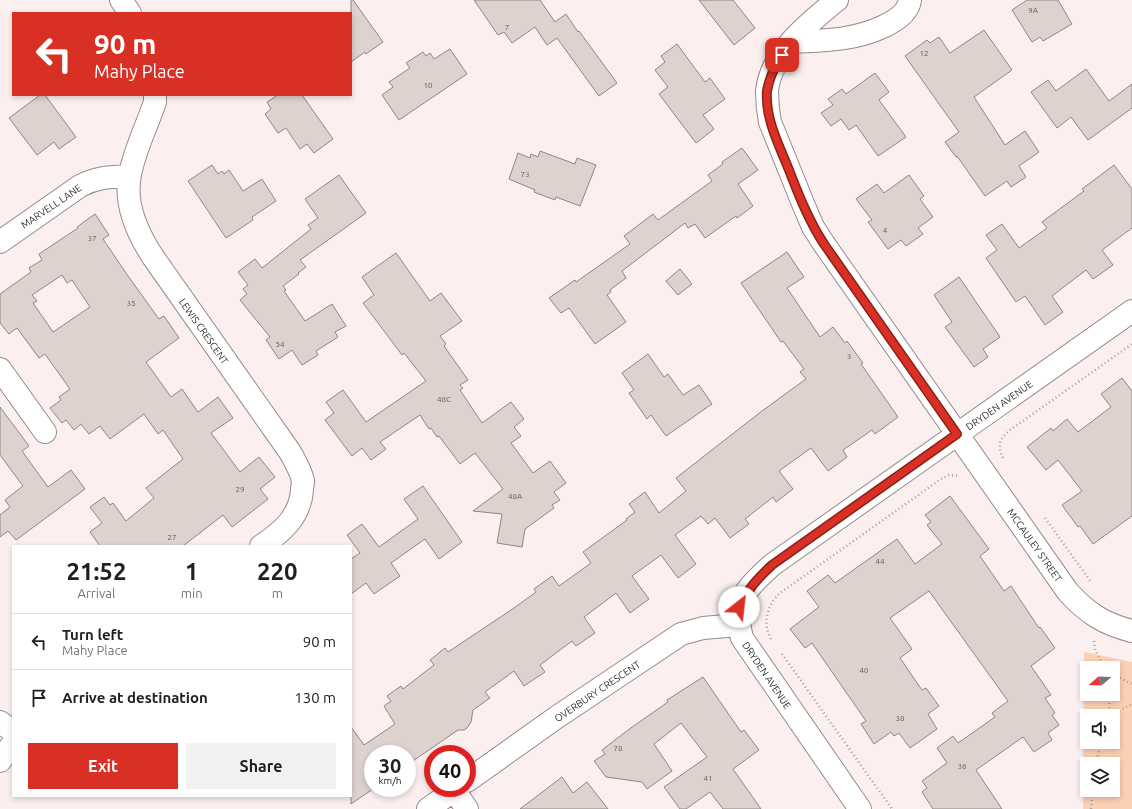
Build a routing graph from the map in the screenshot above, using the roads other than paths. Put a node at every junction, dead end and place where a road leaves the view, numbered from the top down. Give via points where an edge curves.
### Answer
1 (121, 0) edge
2 (837, 0) edge
3 (910, 0) edge
4 (129, 12) edge
5 (792, 42) junction
6 (155, 96) edge
7 (129, 176) junction
8 (0, 242) edge
9 (1132, 311) edge
10 (0, 369) edge
11 (44, 432) dead end
12 (957, 434) junction
13 (262, 545) edge
14 (738, 625) junction
15 (1132, 631) edge
16 (0, 722) edge
17 (12, 730) edge
18 (12, 744) edge
19 (0, 761) edge
20 (476, 775) edge
21 (445, 797) edge
22 (463, 797) edge
23 (428, 809) edge
24 (467, 809) edge
25 (860, 809) edge

1 - 4 street
2 - 5 street, MCCAULEY STREET
3 - 5 street via 910,5 902,15 865,33 844,38
5 - 12 street, MCCAULEY STREET via 773,71 767,108 804,206 824,244
6 - 7 street, LEWIS CRESCENT
7 - 8 street, MARVELL LANE via 106,177 80,186
7 - 13 street, LEWIS CRESCENT via 131,204 143,241 290,452 303,481 302,498 297,512 280,533
9 - 12 street, DRYDEN AVENUE
10 - 11 street
12 - 14 street, DRYDEN AVENUE via 772,565 745,595 739,607
12 - 15 street, MCCAULEY STREET via 1078,604 1098,619
14 - 20 street, OVERBURY CRESCENT via 703,628 682,634 557,717
14 - 25 street, DRYDEN AVENUE via 748,649
16 - 17 street
18 - 19 street
21 - 23 street, OVERBURY CRESCENT
22 - 24 street

